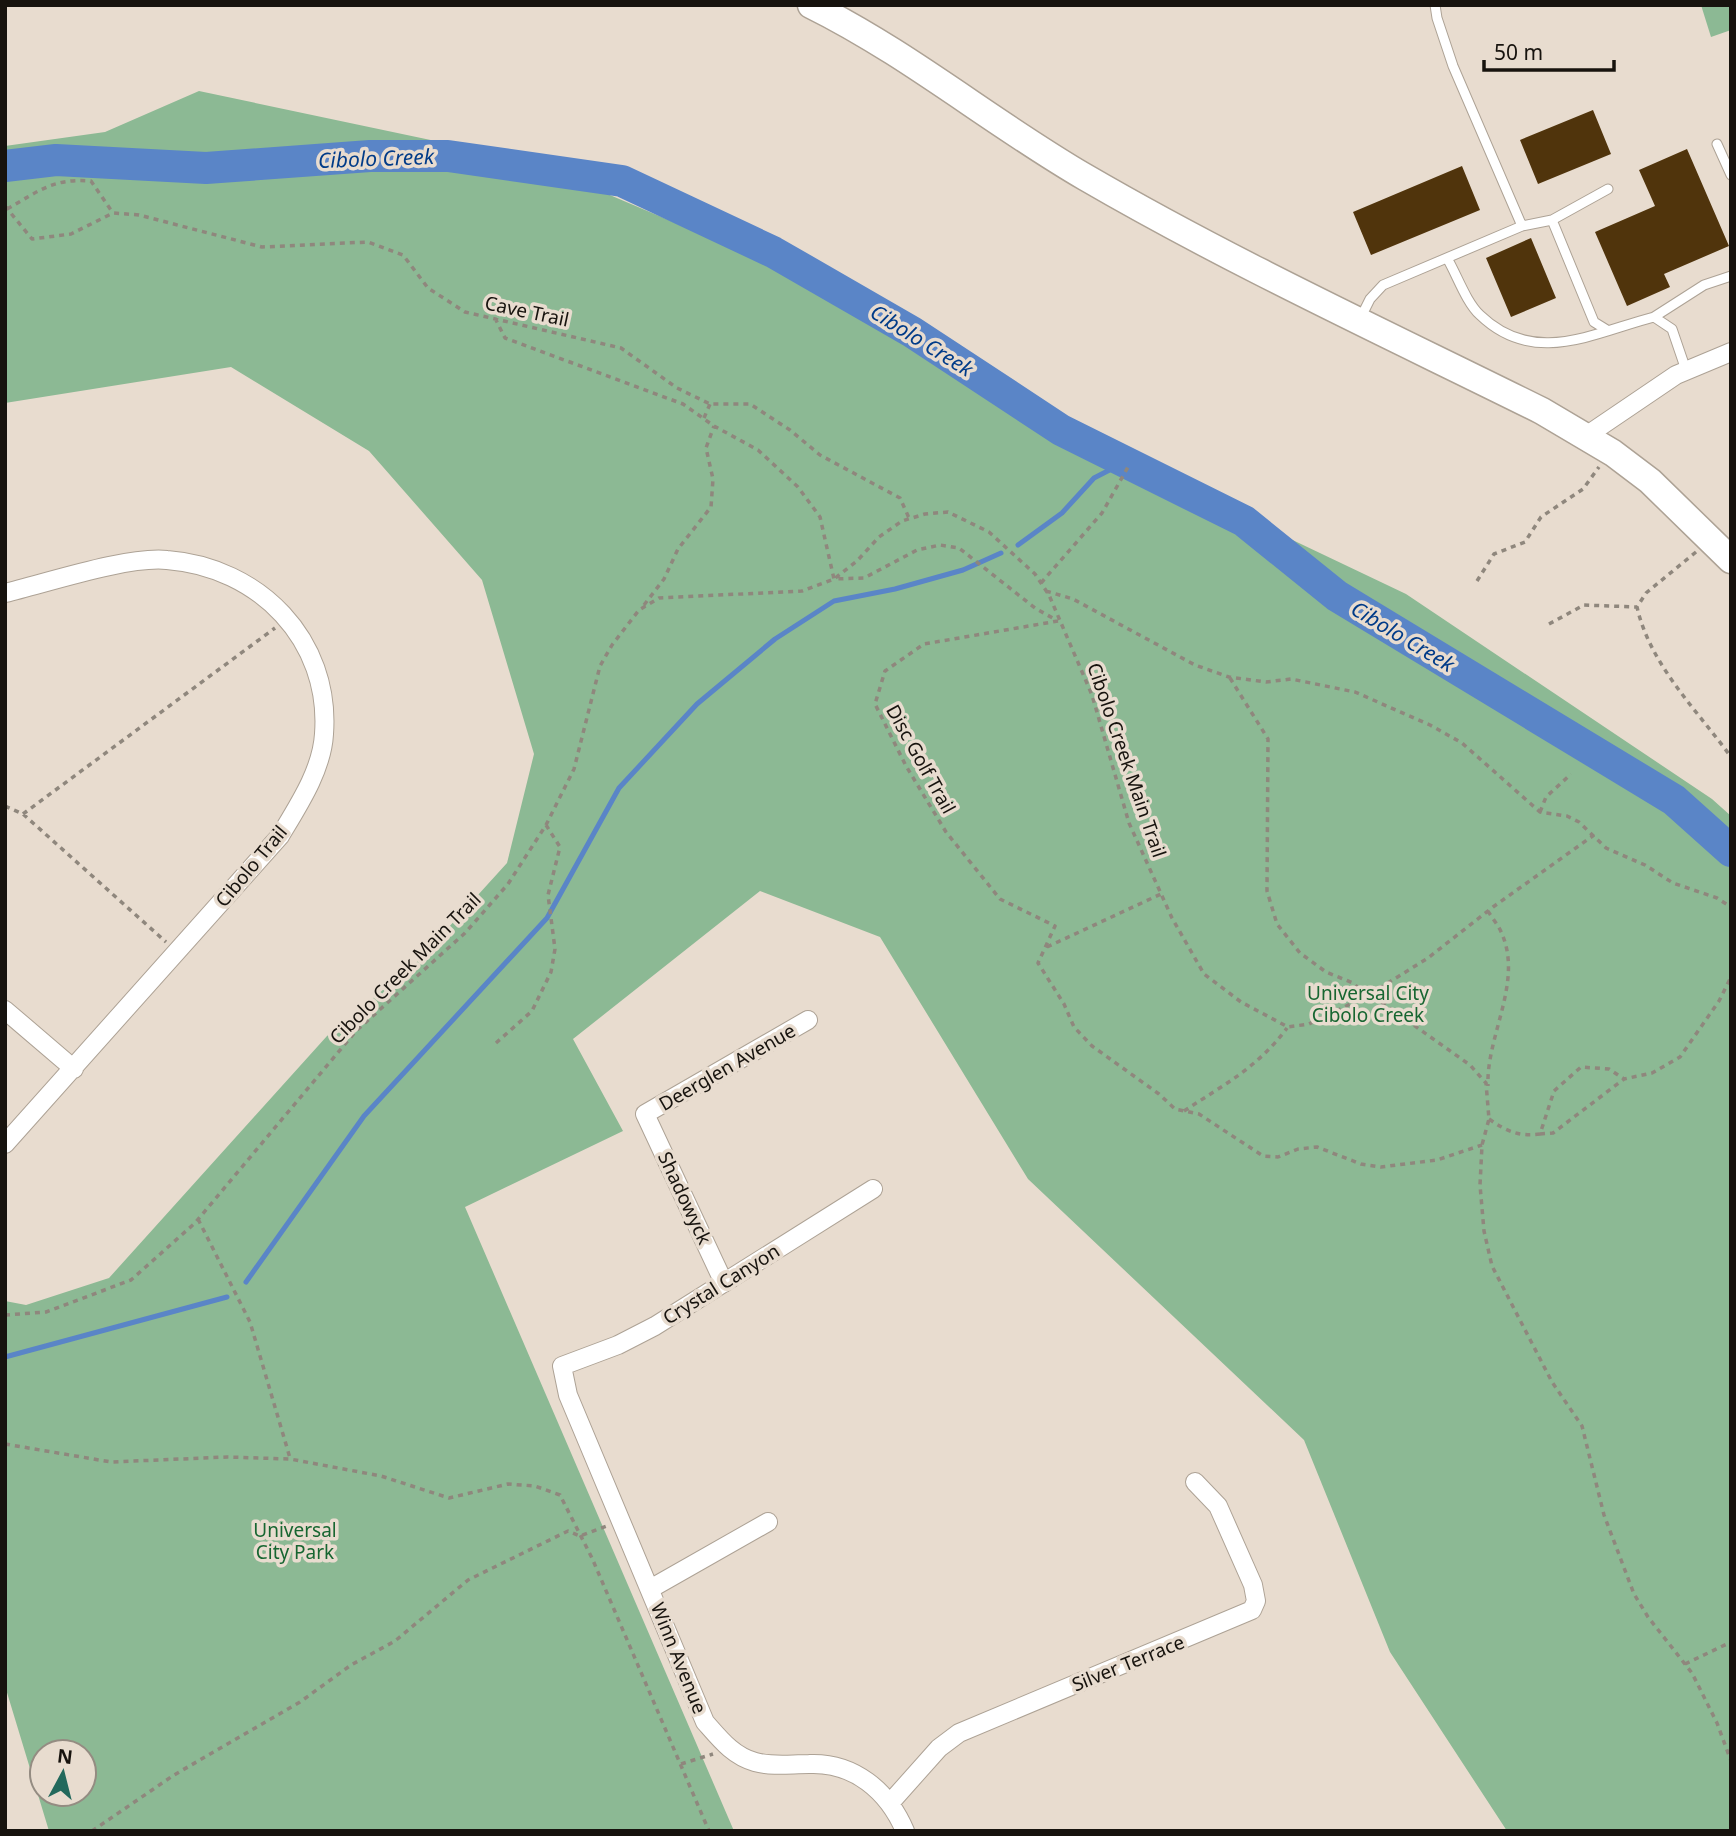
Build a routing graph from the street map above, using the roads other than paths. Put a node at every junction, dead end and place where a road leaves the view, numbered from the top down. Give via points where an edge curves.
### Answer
1 (811, 5) edge
2 (1435, 5) edge
3 (1717, 144) dead end
4 (1731, 175) edge
5 (1608, 190) dead end
6 (1552, 220) junction
7 (1522, 226) junction
8 (1447, 258) junction
9 (1731, 276) edge
10 (1654, 317) junction
11 (1360, 321) junction
12 (1607, 330) junction
13 (1731, 352) edge
14 (1686, 370) junction
15 (1586, 436) junction
16 (1731, 560) edge
17 (5, 593) edge
18 (5, 1010) edge
19 (808, 1020) dead end
20 (74, 1069) junction
21 (645, 1114) joint
22 (5, 1144) edge
23 (873, 1189) dead end
24 (724, 1283) junction
25 (562, 1366) joint
26 (1195, 1482) dead end
27 (768, 1522) dead end
28 (650, 1589) junction
29 (890, 1803) junction
30 (905, 1831) edge

1 - 11 main road via 887,49 1035,149 1174,229
2 - 7 lane via 1453,66
3 - 4 lane
5 - 6 lane
6 - 7 lane
6 - 12 lane via 1594,322
7 - 8 lane
8 - 11 lane via 1383,285
8 - 12 lane via 1478,314 1510,336 1559,344
9 - 10 lane via 1704,285
10 - 12 lane
10 - 14 lane via 1672,329
11 - 15 main road
13 - 14 street
14 - 15 street
15 - 16 main road via 1672,499
17 - 20 street, Cibolo Trail via 146,560 165,559 223,573 259,595 303,637 324,696 324,736 317,764 280,836
18 - 20 street
19 - 21 street, Deerglen Avenue
20 - 22 street, Cibolo Trail
21 - 24 street, Shadowyck
23 - 24 street, Crystal Canyon
24 - 25 street, Crystal Canyon via 618,1345
25 - 28 street, Winn Avenue via 568,1395
26 - 29 street, Silver Terrace via 1218,1506 1253,1585 1256,1601 1252,1610 959,1733 939,1748
27 - 28 street
28 - 29 street, Winn Avenue via 705,1722 729,1749 753,1762 779,1767 825,1764 852,1771
29 - 30 street, Winn Avenue

